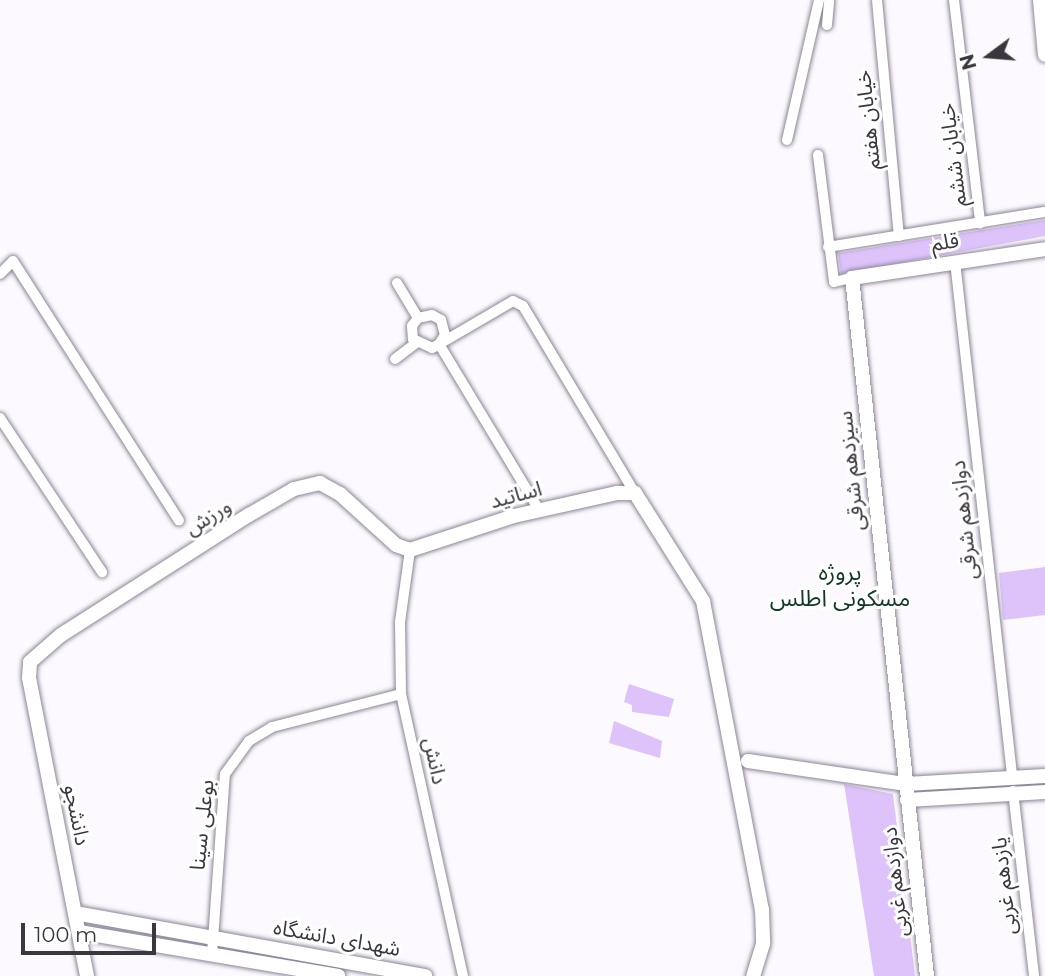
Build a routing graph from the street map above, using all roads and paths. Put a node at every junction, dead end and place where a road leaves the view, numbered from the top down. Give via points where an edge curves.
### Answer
1 (818, 0) edge
2 (829, 0) edge
3 (877, 0) edge
4 (954, 0) edge
5 (1040, 0) edge
6 (827, 25) dead end
7 (1045, 55) edge
8 (787, 140) dead end
9 (818, 155) dead end
10 (1045, 212) edge
11 (981, 223) junction
12 (899, 236) junction
13 (828, 247) junction
14 (1045, 249) edge
15 (13, 261) junction
16 (956, 261) junction
17 (0, 264) edge
18 (0, 274) edge
19 (852, 278) junction
20 (397, 283) dead end
21 (418, 318) junction
22 (416, 343) junction
23 (439, 344) junction
24 (395, 359) dead end
25 (0, 418) edge
26 (635, 493) junction
27 (539, 510) junction
28 (179, 521) dead end
29 (410, 550) junction
30 (102, 572) dead end
31 (30, 662) joint
32 (401, 694) junction
33 (748, 761) dead end
34 (1012, 775) junction
35 (1045, 776) edge
36 (906, 784) junction
37 (1013, 791) junction
38 (1045, 792) edge
39 (907, 800) junction
40 (75, 914) junction
41 (79, 932) junction
42 (212, 937) junction
43 (212, 954) junction
44 (385, 972) edge
45 (87, 976) edge
46 (338, 976) edge
47 (425, 976) edge
48 (463, 976) edge
49 (753, 976) edge
50 (927, 976) edge
51 (1034, 976) edge

1 - 8 street
2 - 6 street
3 - 12 street, خیابان هفتم
4 - 11 street, خیابان ششم
5 - 7 street
9 - 13 street
10 - 11 street
11 - 12 street
12 - 13 street
13 - 19 street via 834,282
14 - 16 street, قلم
15 - 17 street
15 - 18 street
15 - 28 street
16 - 19 street, قلم
16 - 34 street, دوازدهم شرقی
19 - 36 street, سیزدهم شرقی
20 - 21 street
21 - 22 street via 411,330
21 - 23 street via 427,314 441,320 445,335
22 - 23 street via 428,348
22 - 24 street
23 - 26 street via 513,301 523,306
23 - 27 street
25 - 30 street
26 - 27 street, اساتید
26 - 49 street via 703,601 762,909 763,944
27 - 29 street, اساتید
29 - 31 street, ورزش via 396,545 340,494 320,483 295,489 61,635
29 - 32 street, دانش via 400,622
31 - 40 street, دانشجو via 29,678
32 - 42 street, بوعلی سینا via 272,727 249,741 225,774
32 - 48 street, دانش
33 - 36 street
34 - 35 street
34 - 36 street
36 - 39 street, دوازدهم غربی
37 - 38 street
37 - 39 street
37 - 51 street, یازدهم غربی
39 - 50 street, دوازدهم غربی
40 - 41 street, دانشجو
40 - 42 street, شهدای دانشگاه
41 - 43 street, شهدای دانشگاه
41 - 45 street, دانشجو
42 - 43 street, بوعلی سینا
42 - 44 street, شهدای دانشگاه
43 - 46 street, شهدای دانشگاه
44 - 47 street, شهدای دانشگاه

